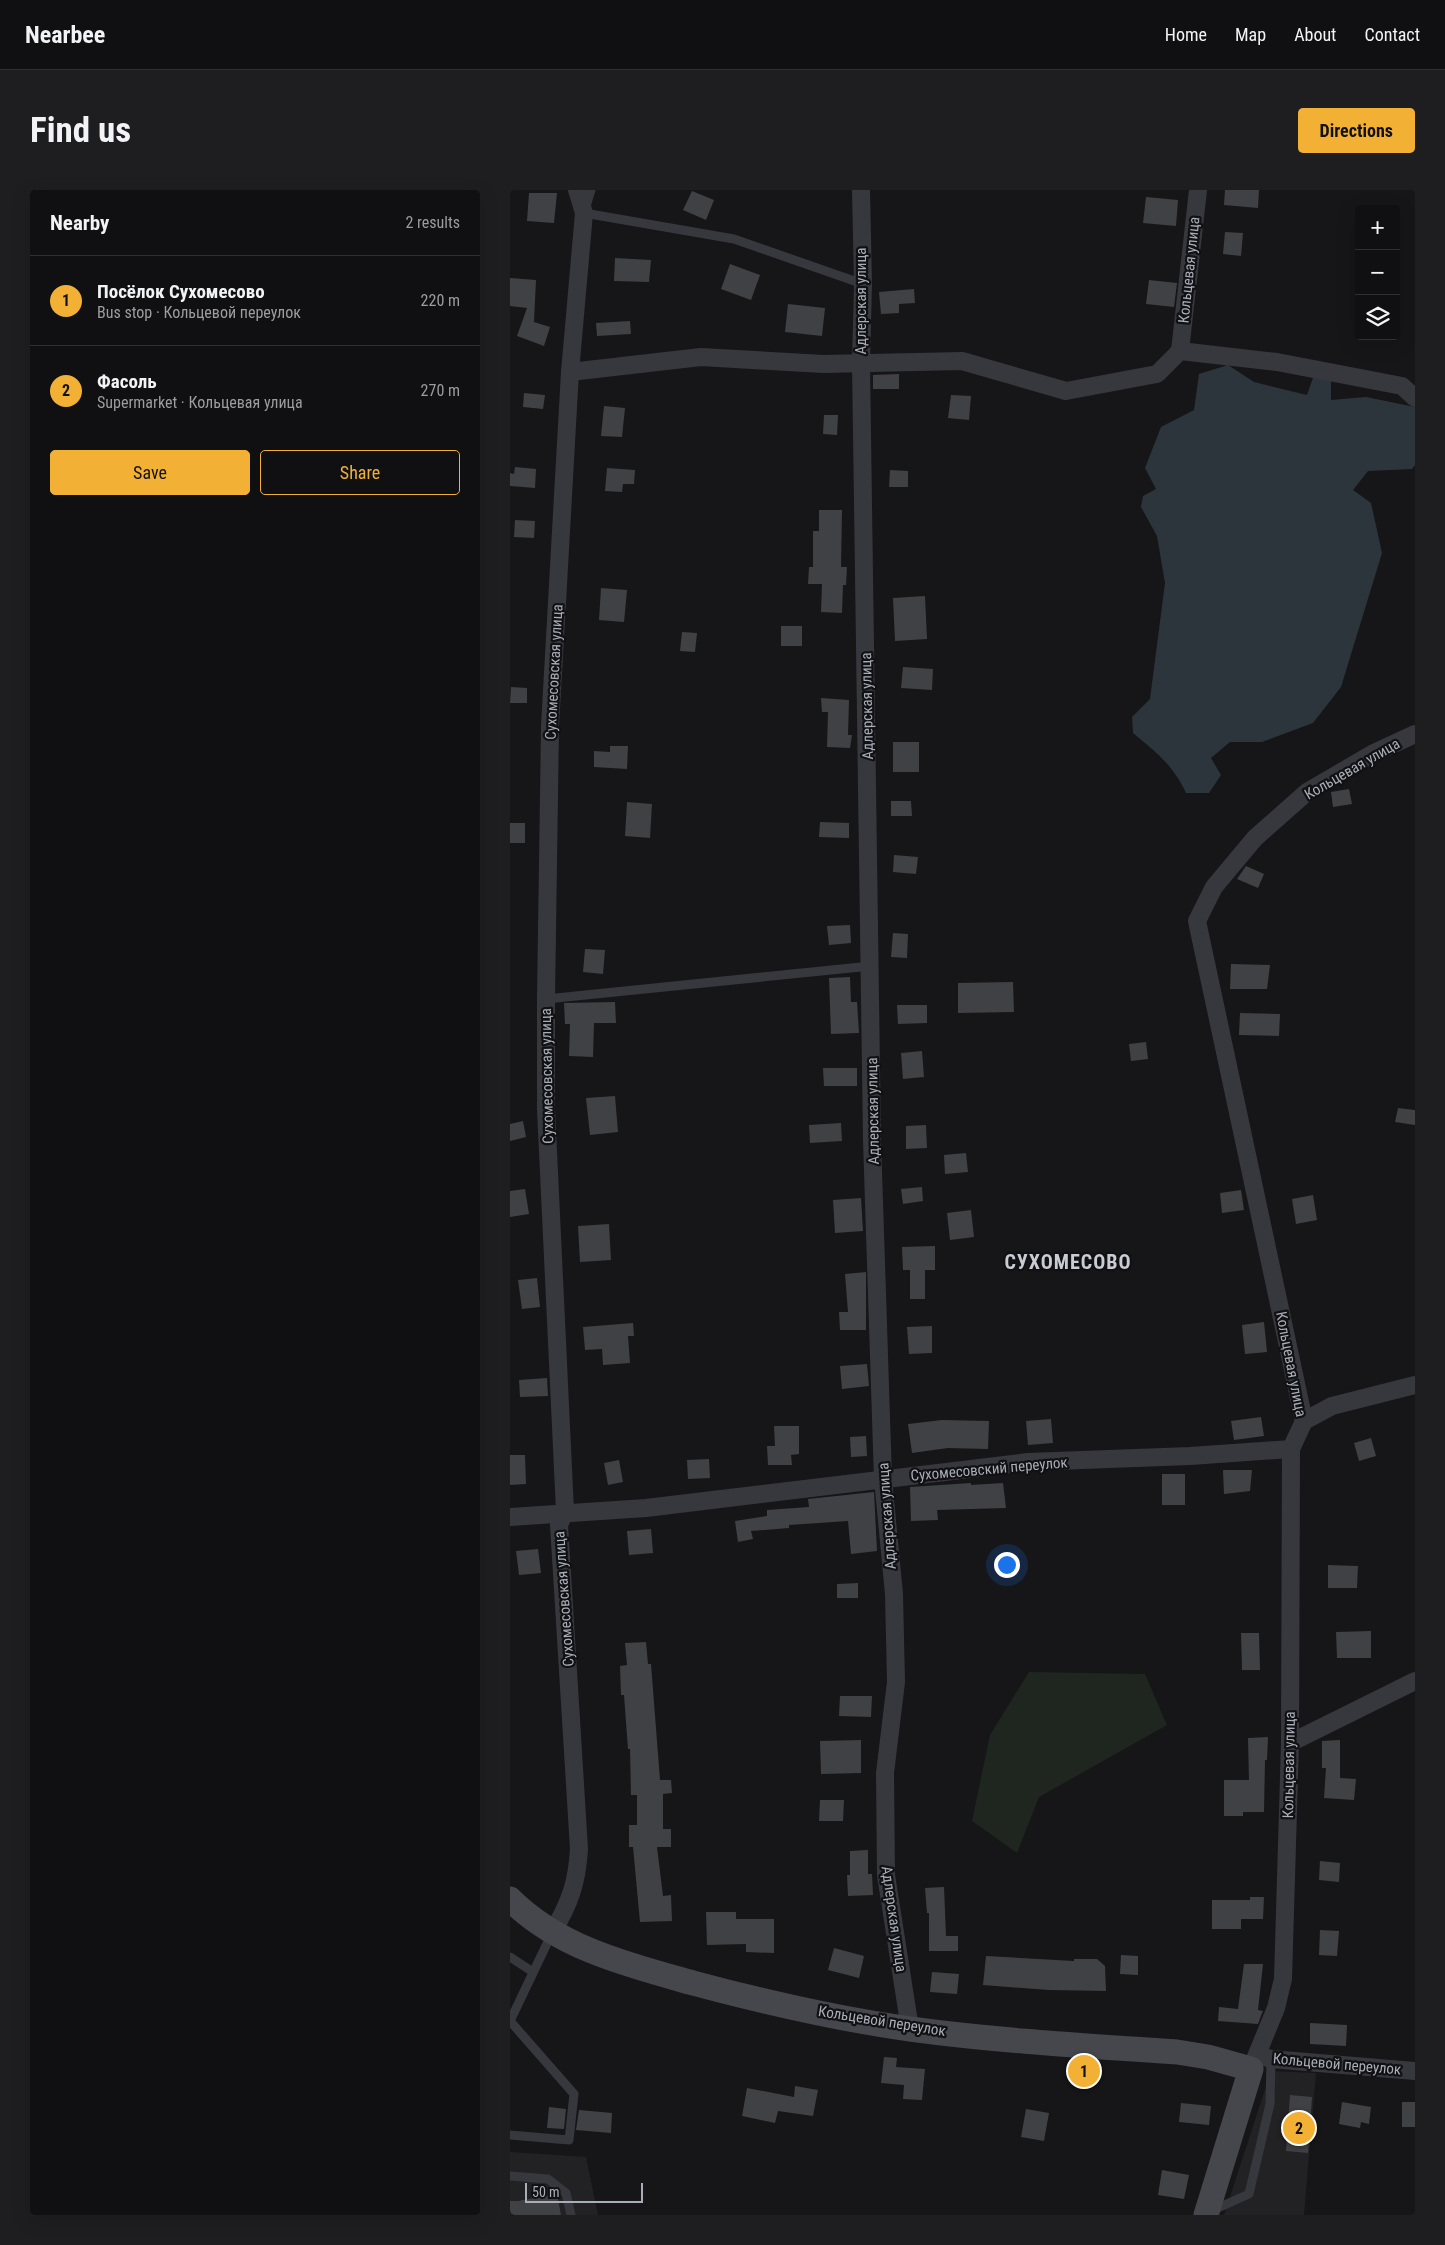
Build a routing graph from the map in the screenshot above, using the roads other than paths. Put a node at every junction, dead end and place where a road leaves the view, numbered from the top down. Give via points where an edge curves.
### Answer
1 (577, 190) edge
2 (591, 190) edge
3 (861, 190) edge
4 (1198, 190) edge
5 (584, 213) junction
6 (863, 284) junction
7 (1180, 351) junction
8 (861, 363) junction
9 (570, 372) junction
10 (1415, 398) edge
11 (1415, 734) edge
12 (871, 966) junction
13 (546, 999) junction
14 (1415, 1385) edge
15 (1304, 1421) junction
16 (1291, 1449) junction
17 (883, 1479) junction
18 (566, 1511) junction
19 (510, 1517) edge
20 (1415, 1681) edge
21 (1290, 1743) junction
22 (510, 1899) edge
23 (552, 1933) junction
24 (510, 1957) edge
25 (533, 1972) junction
26 (510, 2021) edge
27 (910, 2029) junction
28 (1260, 2061) junction
29 (1415, 2071) edge
30 (510, 2135) edge
31 (510, 2176) edge
32 (1206, 2214) edge
33 (570, 2215) edge

1 - 5 street
2 - 5 lane
3 - 6 street, Адлерская улица
4 - 7 street, Кольцевая улица
5 - 6 lane via 734,239
5 - 9 street, Сухомесовская улица
6 - 8 street, Адлерская улица
7 - 8 street via 1157,374 1066,392 962,361
7 - 10 street via 1277,362 1402,386
8 - 9 street via 700,357
8 - 12 street, Адлерская улица
9 - 13 street, Сухомесовская улица via 550,726
11 - 15 street, Кольцевая улица via 1372,754 1307,792 1255,838 1214,887 1197,921
12 - 13 lane
12 - 17 street, Адлерская улица via 872,1140
13 - 18 street, Сухомесовская улица via 546,1109
14 - 15 street via 1332,1406
15 - 16 street, Кольцевая улица
16 - 17 street, Сухомесовский переулок via 1028,1462
16 - 21 street, Кольцевая улица
17 - 18 street, Сухомесовский переулок via 646,1508
17 - 27 street, Адлерская улица via 894,1594 896,1682 885,1773 886,1875
18 - 19 street, Сухомесовский переулок
18 - 23 street, Сухомесовская улица via 559,1525 580,1848 577,1878 569,1905
20 - 21 street
21 - 28 street, Кольцевая улица via 1283,1979
22 - 23 main road, Кольцевой переулок via 528,1917
23 - 25 lane
23 - 27 main road, Кольцевой переулок via 582,1948 749,1998
24 - 25 lane
25 - 26 lane
26 - 30 lane via 574,2094 570,2140
27 - 28 main road, Кольцевой переулок
28 - 29 street, Кольцевой переулок
28 - 32 main road, Кольцевая улица
28 - 32 lane via 1270,2104 1249,2194
31 - 33 lane via 548,2179 566,2193

